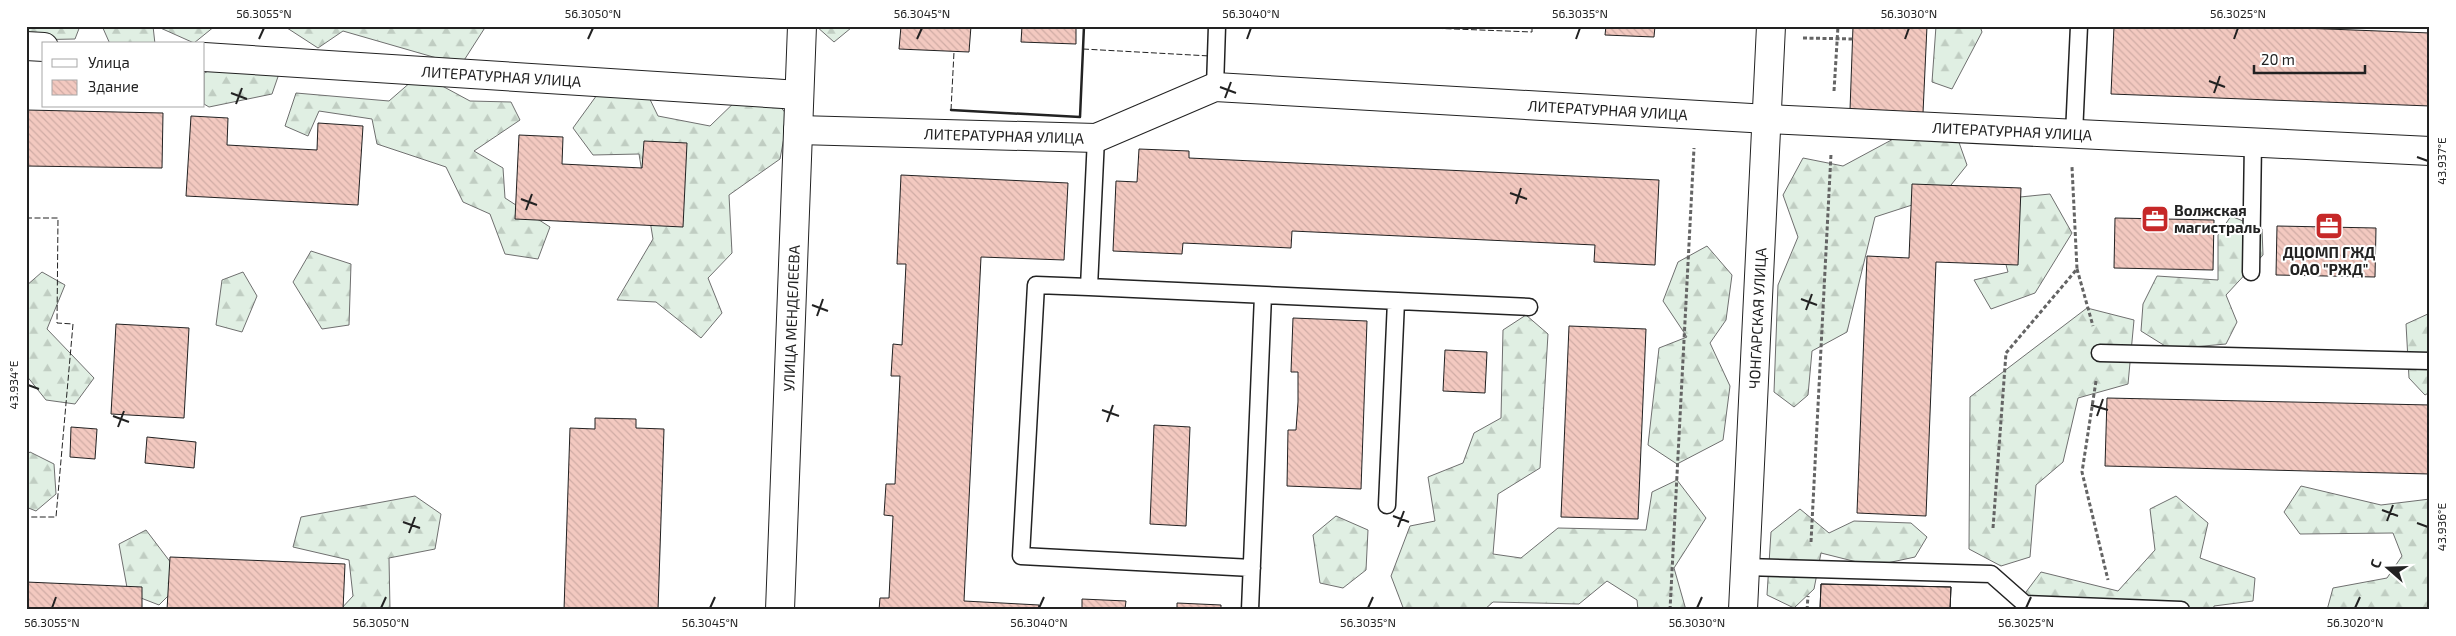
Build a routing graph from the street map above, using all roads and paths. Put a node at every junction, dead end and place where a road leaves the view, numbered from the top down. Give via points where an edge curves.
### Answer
1 (802, 26) edge
2 (1216, 26) edge
3 (1838, 26) edge
4 (2079, 26) edge
5 (1771, 32) edge
6 (1837, 38) junction
7 (1853, 39) dead end
8 (26, 46) edge
9 (42, 47) edge
10 (205, 57) edge
11 (1215, 87) junction
12 (799, 95) junction
13 (1696, 115) junction
14 (1768, 119) junction
15 (1832, 122) junction
16 (798, 130) junction
17 (2074, 134) junction
18 (1096, 138) junction
19 (2253, 142) junction
20 (2430, 151) edge
21 (2077, 269) junction
22 (2251, 272) dead end
23 (1089, 287) junction
24 (1263, 295) junction
25 (1396, 301) junction
26 (1530, 307) dead end
27 (2100, 353) junction
28 (2430, 361) edge
29 (1387, 505) dead end
30 (1993, 528) dead end
31 (1745, 567) junction
32 (1252, 568) junction
33 (1810, 569) junction
34 (2114, 608) junction
35 (780, 610) edge
36 (1250, 610) edge
37 (1670, 610) edge
38 (1743, 610) edge
39 (1807, 610) edge
40 (2181, 610) edge

1 - 12 street, УЛИЦА МЕНДЕЛЕЕВА
2 - 11 lane
3 - 6 path
4 - 17 lane
5 - 6 path
5 - 14 street, ЧОНГАРСКАЯ УЛИЦА
6 - 7 path
6 - 15 path
8 - 9 street
10 - 12 street, ЛИТЕРАТУРНАЯ УЛИЦА
11 - 13 street, ЛИТЕРАТУРНАЯ УЛИЦА
11 - 18 street, ЛИТЕРАТУРНАЯ УЛИЦА
12 - 16 street, УЛИЦА МЕНДЕЛЕЕВА
13 - 14 street, ЛИТЕРАТУРНАЯ УЛИЦА
13 - 37 path
14 - 15 street, ЛИТЕРАТУРНАЯ УЛИЦА
14 - 31 street, ЧОНГАРСКАЯ УЛИЦА
15 - 17 street, ЛИТЕРАТУРНАЯ УЛИЦА
15 - 33 path
16 - 18 street, ЛИТЕРАТУРНАЯ УЛИЦА
16 - 35 street, УЛИЦА МЕНДЕЛЕЕВА
17 - 19 street, ЛИТЕРАТУРНАЯ УЛИЦА
17 - 21 path via 2072,163
18 - 23 lane
19 - 20 street, ЛИТЕРАТУРНАЯ УЛИЦА
19 - 22 lane
21 - 27 path
21 - 30 path via 2006,352
23 - 24 lane
23 - 32 lane via 1036,285 1021,556
24 - 25 lane
24 - 32 lane
25 - 26 lane
25 - 29 lane
27 - 28 lane
27 - 34 path via 2082,472
31 - 33 lane
31 - 38 street, ЧОНГАРСКАЯ УЛИЦА
32 - 36 lane
33 - 34 lane via 1992,574 2025,604
33 - 39 path
34 - 40 lane

